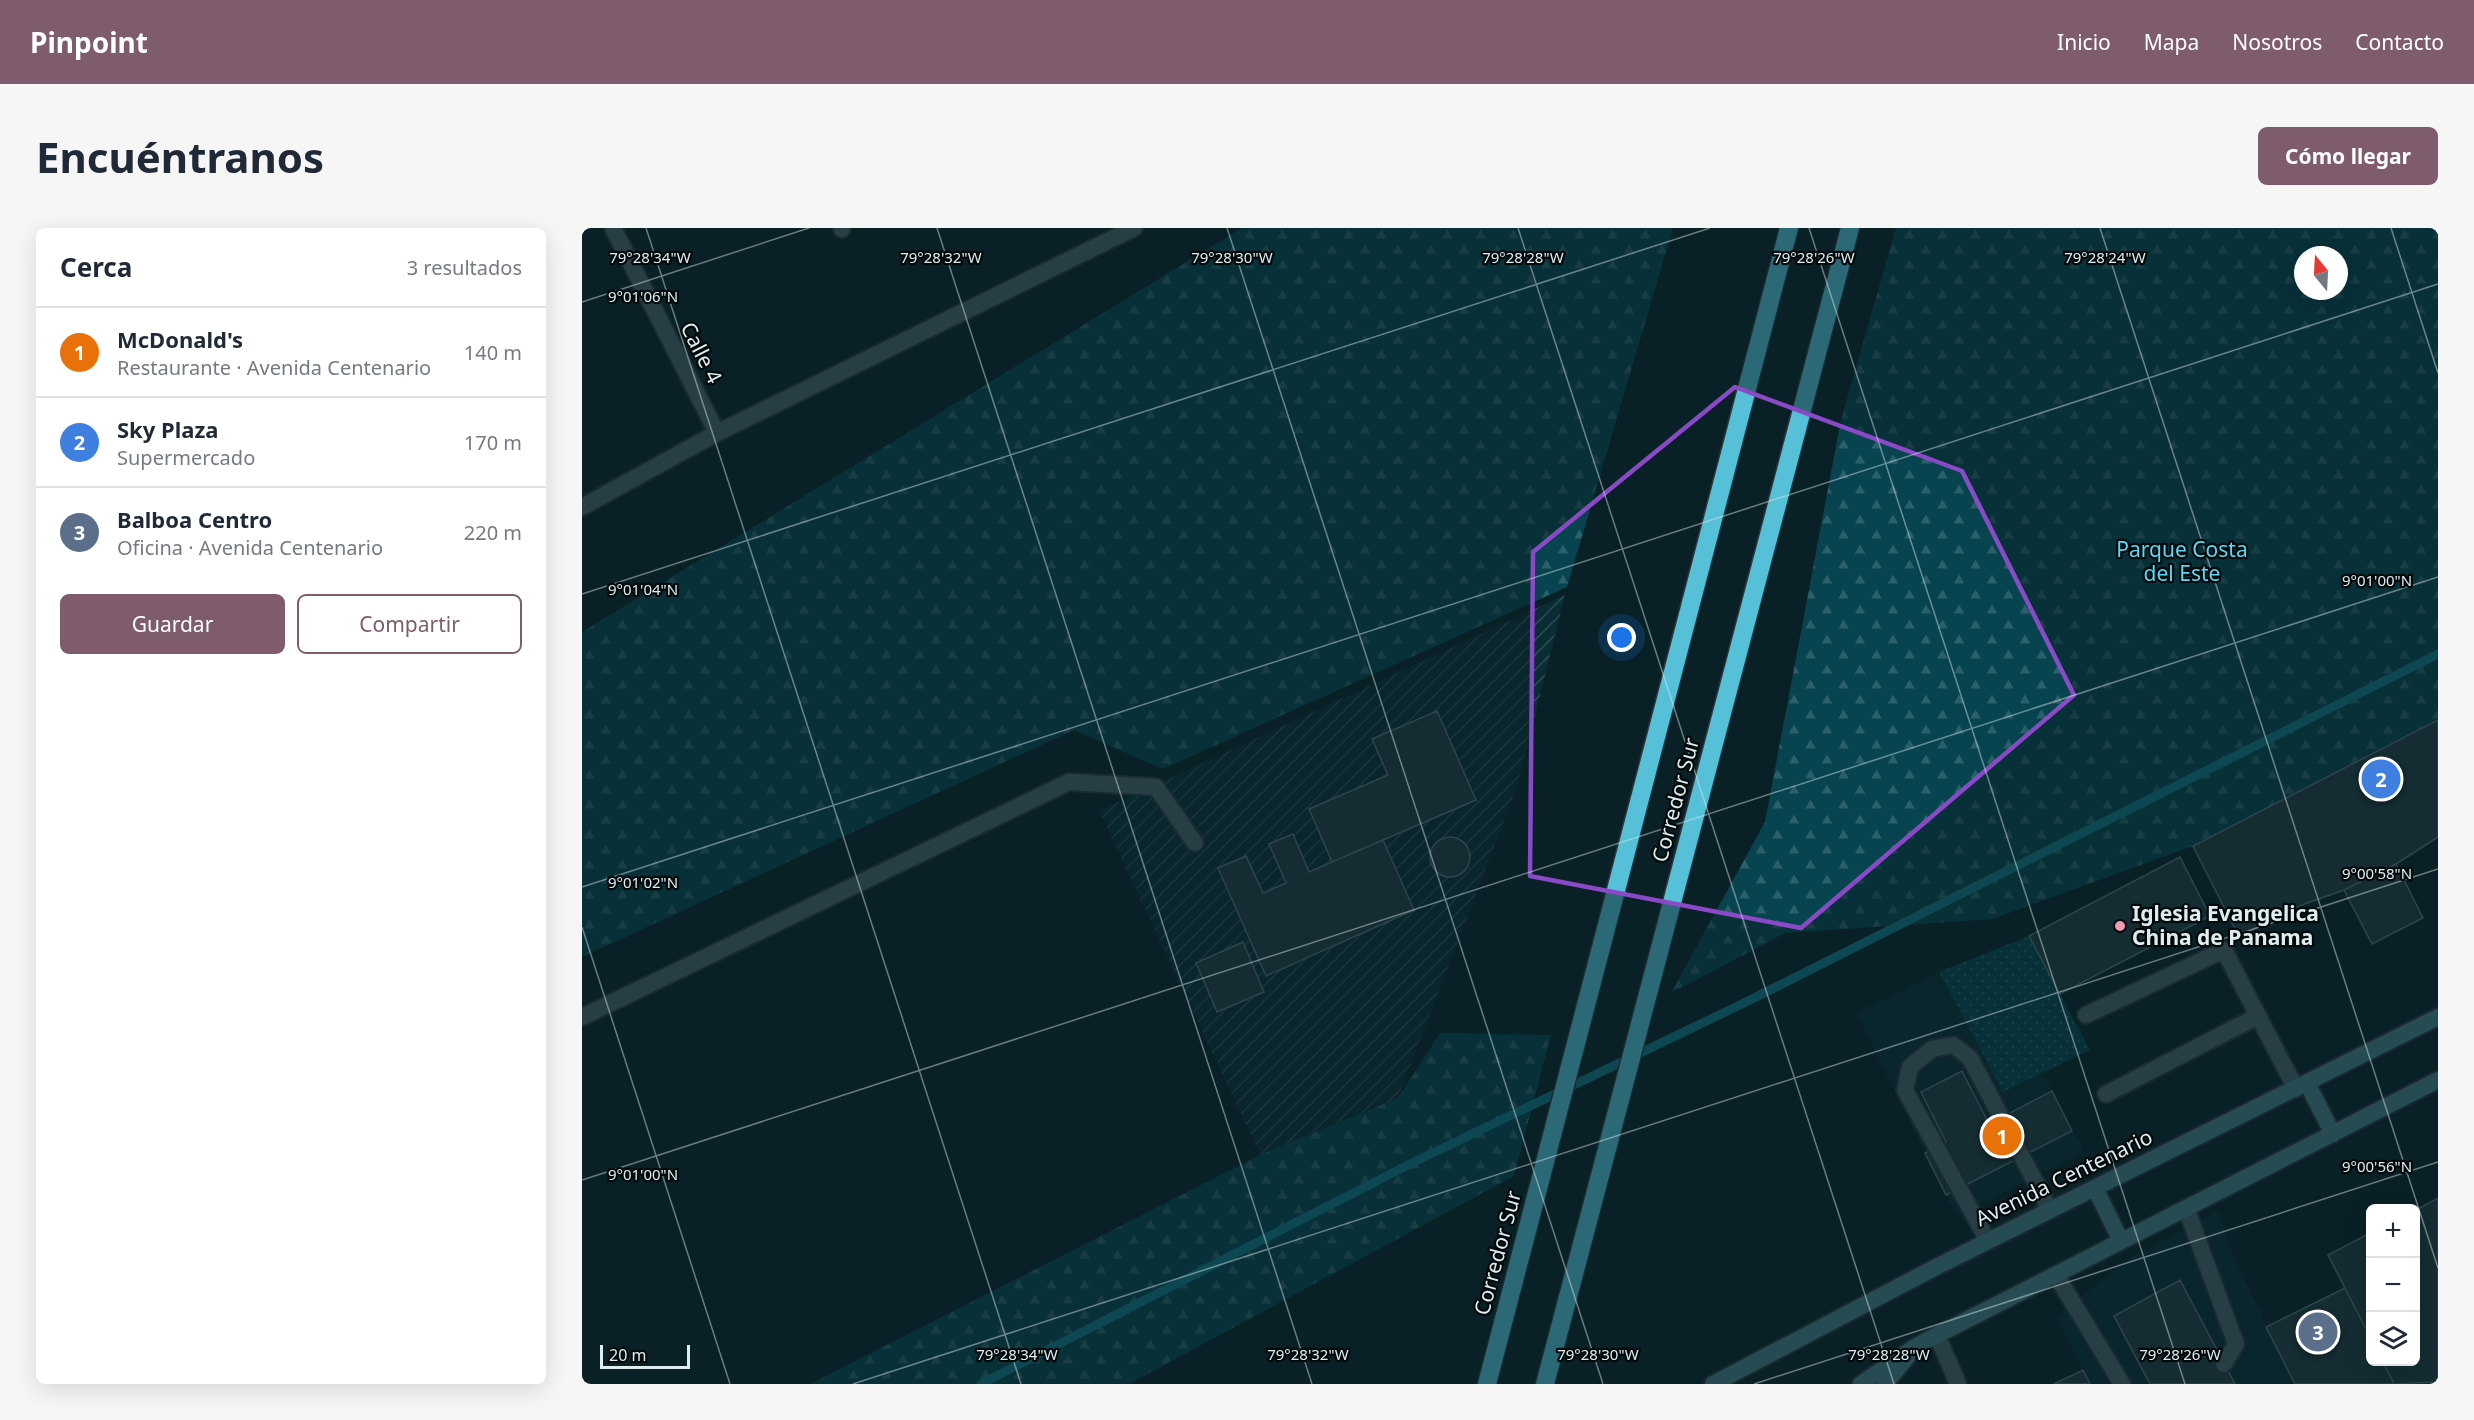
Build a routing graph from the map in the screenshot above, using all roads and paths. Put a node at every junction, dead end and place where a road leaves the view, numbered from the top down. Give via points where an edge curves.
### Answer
1 (613, 228) edge
2 (1134, 228) edge
3 (1789, 228) edge
4 (1850, 228) edge
5 (1110, 233) edge
6 (717, 433) junction
7 (582, 507) edge
8 (1195, 843) dead end
9 (2086, 1015) dead end
10 (2258, 1016) junction
11 (582, 1017) edge
12 (2438, 1017) edge
13 (2438, 1080) edge
14 (2301, 1086) junction
15 (2106, 1094) dead end
16 (2333, 1134) junction
17 (2095, 1188) junction
18 (2186, 1208) junction
19 (2050, 1210) junction
20 (1988, 1241) junction
21 (2121, 1241) junction
22 (2056, 1275) junction
23 (1936, 1335) junction
24 (1913, 1348) junction
25 (2224, 1364) dead end
26 (1487, 1384) edge
27 (1545, 1384) edge
28 (1713, 1384) edge
29 (1861, 1384) edge
30 (1885, 1384) edge
31 (1958, 1384) edge
32 (2122, 1384) edge

1 - 6 street, Calle 4
2 - 5 street
3 - 26 highway, Corredor Sur
4 - 27 highway, Corredor Sur
5 - 6 street
6 - 7 street
8 - 11 street via 1156,787 1069,782
9 - 10 street via 2224,950
10 - 14 street
10 - 15 street
12 - 14 main road, Avenida Centenario
13 - 16 main road
14 - 16 main road
14 - 17 main road, Avenida Centenario
16 - 18 main road
17 - 19 main road, Avenida Centenario
17 - 21 main road
18 - 21 main road
18 - 25 street via 2236,1344
19 - 20 main road, Avenida Centenario
19 - 20 street via 1970,1058 1953,1045 1932,1049 1910,1066 1905,1090
20 - 28 main road, Avenida Centenario
21 - 22 main road
22 - 23 main road
22 - 32 street
23 - 24 main road
23 - 31 street
24 - 29 main road
24 - 30 main road

